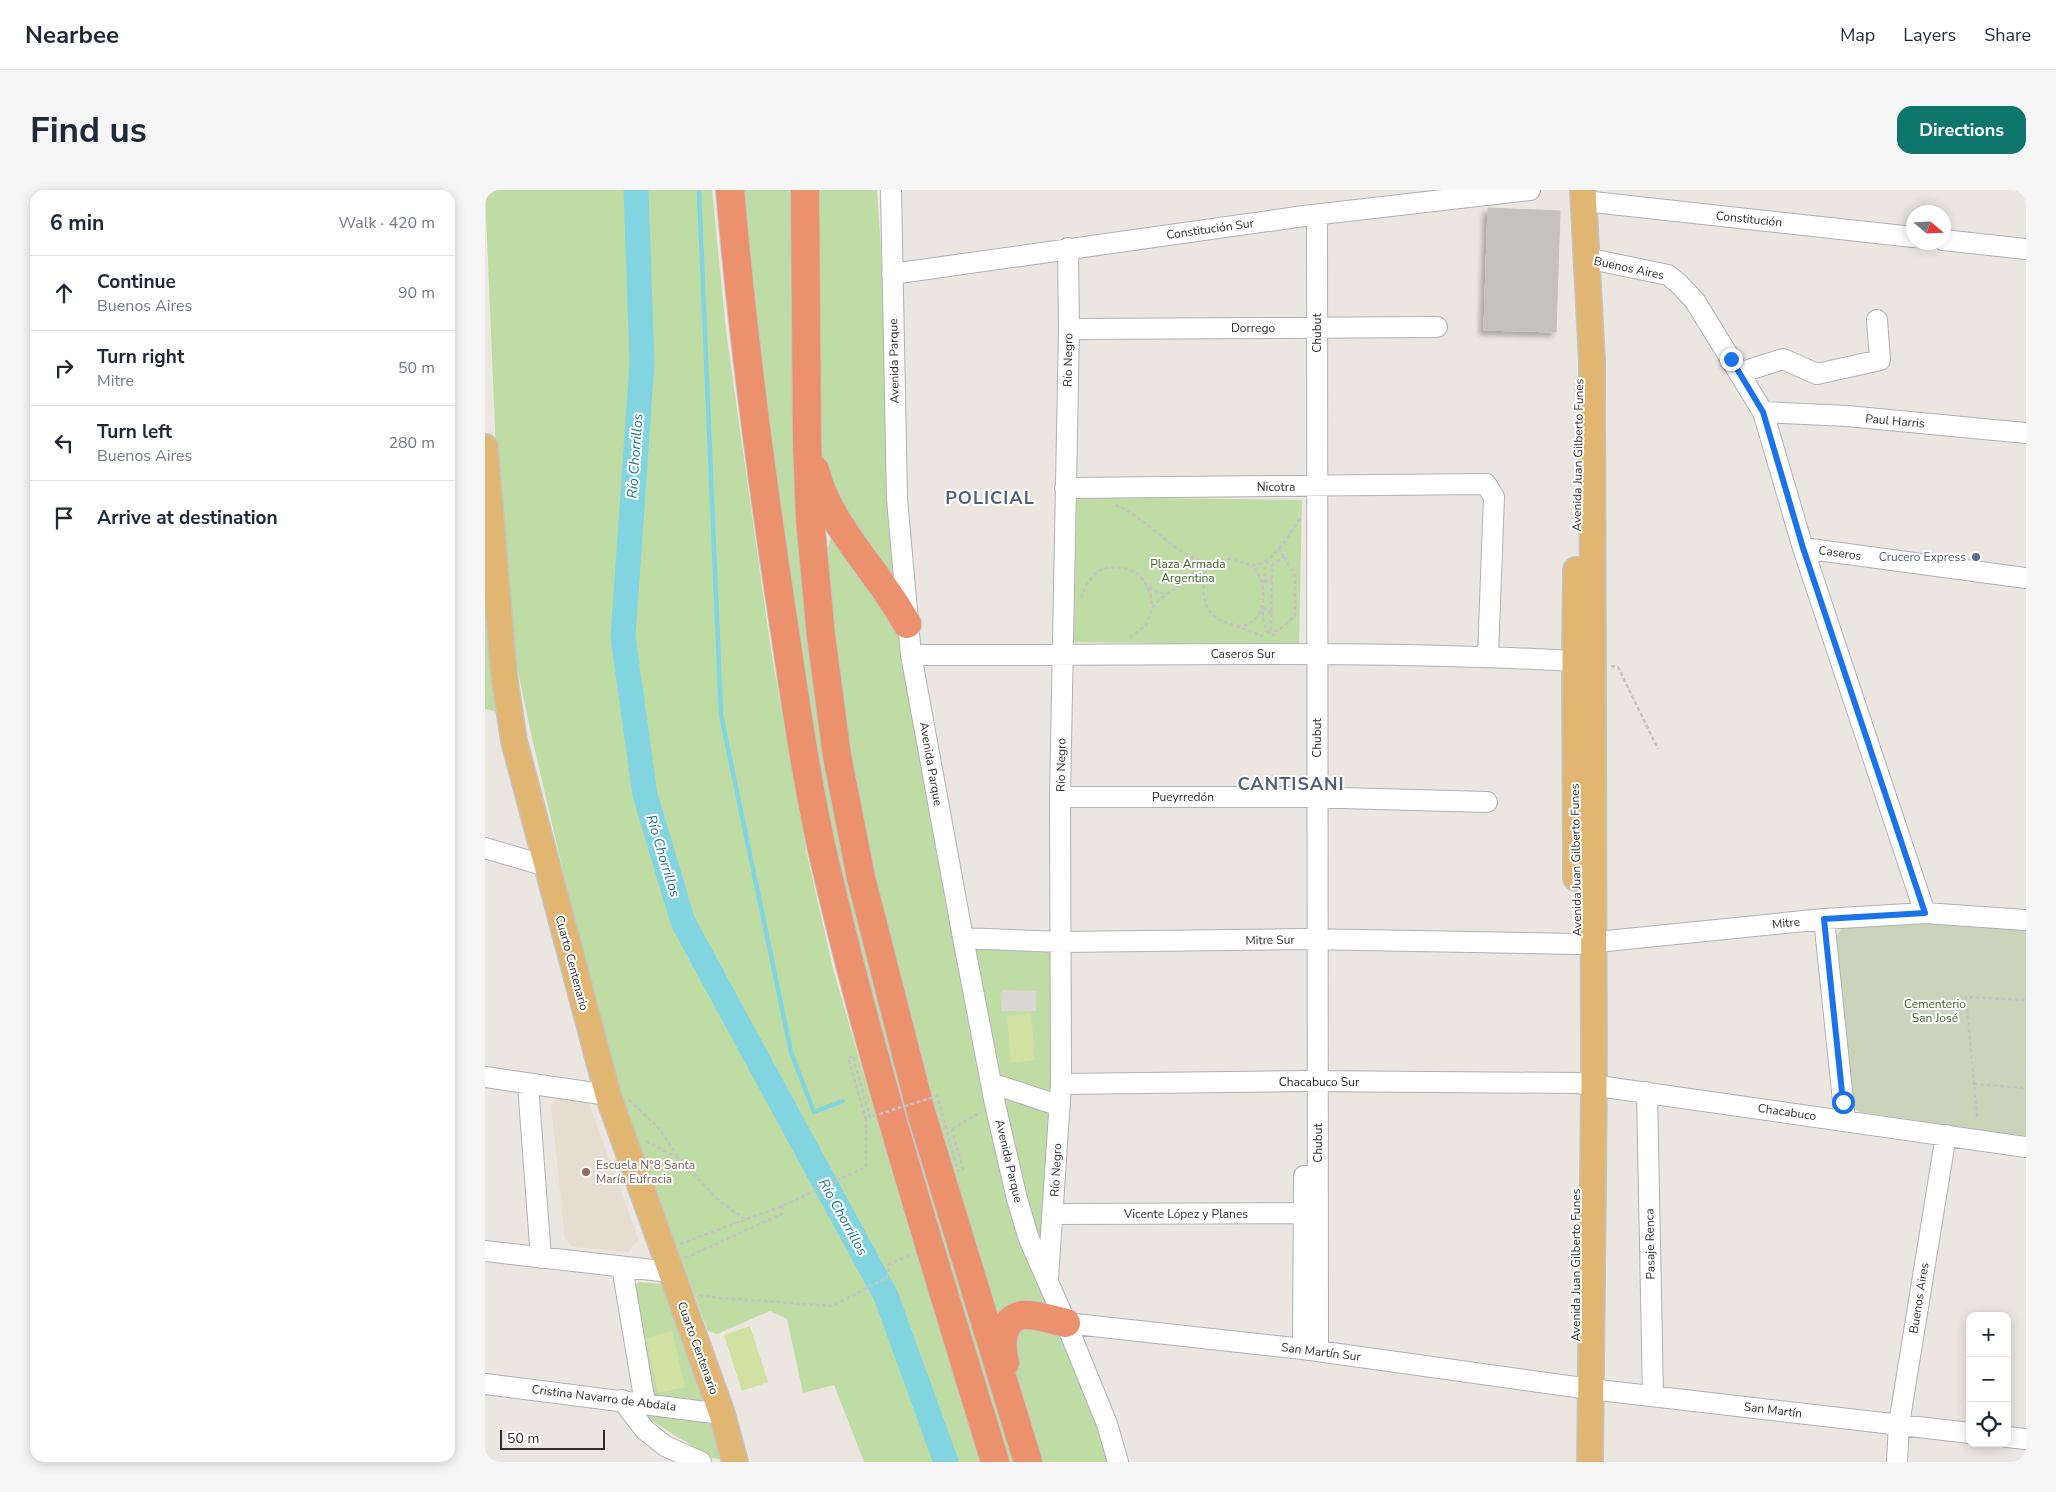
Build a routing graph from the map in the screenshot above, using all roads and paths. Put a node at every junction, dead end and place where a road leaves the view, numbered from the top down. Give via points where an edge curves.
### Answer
1 (730, 190) edge
2 (805, 190) edge
3 (891, 190) edge
4 (1530, 190) edge
5 (1583, 195) edge
6 (1310, 216) junction
7 (1906, 236) edge
8 (1951, 241) edge
9 (1068, 248) junction
10 (2026, 249) edge
11 (1586, 258) junction
12 (892, 274) junction
13 (1877, 320) dead end
14 (1437, 327) dead end
15 (1310, 328) junction
16 (1069, 329) junction
17 (1739, 373) junction
18 (1763, 412) junction
19 (2026, 433) edge
20 (807, 441) junction
21 (485, 448) edge
22 (1310, 487) junction
23 (1065, 488) junction
24 (1110, 488) junction
25 (1304, 513) junction
26 (1279, 548) junction
27 (1803, 548) junction
28 (489, 555) edge
29 (1191, 556) junction
30 (1284, 557) junction
31 (1269, 558) junction
32 (1219, 563) junction
33 (1250, 565) junction
34 (1205, 572) junction
35 (1272, 578) junction
36 (2026, 578) edge
37 (1189, 580) junction
38 (1264, 582) junction
39 (1148, 586) junction
40 (1264, 587) junction
41 (1168, 593) junction
42 (1265, 595) junction
43 (1272, 595) junction
44 (1063, 600) junction
45 (1263, 604) junction
46 (1263, 608) junction
47 (1152, 609) junction
48 (1272, 613) junction
49 (907, 624) junction
50 (1234, 625) junction
51 (1278, 630) junction
52 (1273, 636) junction
53 (1311, 654) junction
54 (911, 655) junction
55 (1129, 655) junction
56 (1062, 656) junction
57 (1488, 656) junction
58 (1584, 662) junction
59 (1658, 749) dead end
60 (1312, 797) junction
61 (1060, 798) junction
62 (1487, 802) dead end
63 (485, 848) edge
64 (546, 866) junction
65 (1925, 913) junction
66 (1824, 919) junction
67 (2026, 920) edge
68 (963, 938) junction
69 (1311, 939) junction
70 (1061, 942) junction
71 (1585, 943) junction
72 (2026, 1000) edge
73 (485, 1077) edge
74 (1311, 1081) junction
75 (991, 1083) junction
76 (1061, 1084) junction
77 (1585, 1084) junction
78 (1974, 1084) junction
79 (528, 1085) junction
80 (2026, 1088) edge
81 (1647, 1092) junction
82 (608, 1095) junction
83 (995, 1104) junction
84 (1060, 1106) junction
85 (1977, 1117) dead end
86 (1845, 1120) junction
87 (1946, 1135) junction
88 (645, 1141) dead end
89 (2026, 1147) edge
90 (680, 1159) junction
91 (782, 1206) junction
92 (1311, 1213) junction
93 (1053, 1214) junction
94 (746, 1220) junction
95 (930, 1247) junction
96 (485, 1251) edge
97 (541, 1258) junction
98 (622, 1267) junction
99 (670, 1270) junction
100 (1048, 1281) junction
101 (1066, 1322) junction
102 (1310, 1350) junction
103 (485, 1384) edge
104 (1583, 1388) junction
105 (1653, 1396) junction
106 (622, 1400) junction
107 (645, 1403) junction
108 (722, 1414) junction
109 (1899, 1424) junction
110 (1966, 1432) edge
111 (2011, 1437) edge
112 (2026, 1439) edge
113 (701, 1462) edge
114 (735, 1462) edge
115 (995, 1462) edge
116 (1028, 1462) edge
117 (1118, 1462) edge
118 (1576, 1462) edge
119 (1590, 1462) edge
120 (1897, 1462) edge

1 - 95 highway via 752,401 794,691 820,840 852,975
2 - 20 highway
3 - 12 street, Avenida Parque
4 - 6 street, Constitución Sur
5 - 7 street, Constitución
5 - 11 main road, Avenida Juan Gilberto Funes
6 - 9 street, Constitución Sur
6 - 15 street, Chubut
8 - 10 street
9 - 12 street, Constitución Sur
9 - 16 street, Río Negro
11 - 17 street, Buenos Aires via 1668,275 1695,301
11 - 58 main road, Avenida Juan Gilberto Funes via 1592,362
12 - 49 street, Avenida Parque via 897,499
13 - 17 street via 1880,360 1817,374 1783,359
14 - 15 street, Dorrego
15 - 16 street, Dorrego
15 - 22 street, Chubut
16 - 23 street, Río Negro
17 - 18 street, Buenos Aires
18 - 19 street, Paul Harris via 1847,416
18 - 27 street, Buenos Aires
20 - 49 highway via 819,488 841,527
20 - 116 highway via 810,519 823,645 837,756 861,878 921,1112
21 - 28 main road, Cuarto Centenario
22 - 24 street, Nicotra
22 - 25 street, Chubut
22 - 53 street, Chubut
22 - 57 street, Nicotra via 1486,484 1494,497
23 - 24 street, Nicotra
23 - 44 street, Río Negro
24 - 29 path via 1110,504 1121,507
25 - 26 path
25 - 53 street, Chubut
26 - 30 path
26 - 31 path
27 - 36 street, Caseros
27 - 65 street, Buenos Aires
28 - 64 main road, Cuarto Centenario via 514,741
29 - 32 path
29 - 37 path via 1195,569
30 - 35 path via 1272,565
30 - 51 path via 1295,575 1295,616
31 - 33 path via 1259,565
31 - 38 path
32 - 33 path via 1229,559
32 - 34 path
33 - 40 path via 1262,578
34 - 37 path
34 - 50 path via 1204,595 1208,611
35 - 38 path
35 - 43 path
37 - 41 path
38 - 40 path
39 - 41 path via 1154,592
39 - 44 path via 1129,568 1102,569 1091,578 1080,600
39 - 47 path
40 - 42 path
41 - 47 path
42 - 43 path
42 - 45 path
43 - 48 path
44 - 56 street, Río Negro
45 - 46 path
45 - 50 path via 1245,625
46 - 48 path
46 - 52 path via 1263,622
47 - 55 path via 1146,624 1130,637
48 - 51 path via 1271,630
49 - 54 street, Avenida Parque
50 - 52 path via 1261,636
51 - 52 path via 1278,636
53 - 55 street, Caseros Sur
53 - 57 street, Caseros Sur
53 - 60 street, Chubut
54 - 56 street, Caseros Sur
54 - 68 street, Avenida Parque
55 - 56 street, Caseros Sur
56 - 61 street, Río Negro
57 - 58 street, Caseros Sur
58 - 59 path via 1618,667
58 - 71 main road, Avenida Juan Gilberto Funes
60 - 61 street, Pueyrredón
60 - 62 street, Pueyrredón
60 - 69 street, Chubut
61 - 70 street, Río Negro
63 - 64 street
64 - 82 main road, Cuarto Centenario
65 - 66 street, Mitre
65 - 67 street, Mitre
66 - 71 street, Mitre
66 - 86 street
68 - 70 street, Mitre Sur
68 - 75 street, Avenida Parque
69 - 70 street, Mitre Sur
69 - 71 street, Mitre Sur
69 - 74 street, Chubut
70 - 76 street, Río Negro
71 - 77 main road, Avenida Juan Gilberto Funes
72 - 78 path via 1966,997
73 - 79 street
74 - 76 street, Chacabuco Sur
74 - 77 street, Chacabuco Sur
74 - 92 street, Chubut
75 - 83 street, Avenida Parque
75 - 84 street
76 - 84 street, Río Negro
77 - 81 street, Chacabuco
77 - 104 main road, Avenida Juan Gilberto Funes
78 - 80 path
78 - 85 path
79 - 82 street
79 - 97 street
81 - 86 street, Chacabuco
81 - 105 street, Pasaje Renca
82 - 90 path via 632,1101 657,1126
82 - 99 main road, Cuarto Centenario
83 - 91 path, bridge via 952,1129 963,1169 958,1171 937,1096 870,1117 853,1056 848,1058 866,1120 866,1167
83 - 100 street, Avenida Parque via 1017,1199 1029,1239
84 - 93 street, Río Negro
86 - 87 street, Chacabuco
87 - 89 street, Chacabuco
87 - 109 street, Buenos Aires
88 - 90 path
90 - 94 path via 720,1202
91 - 94 path
91 - 99 path via 782,1214
92 - 93 street, Vicente López y Planes
92 - 102 street, Chubut
93 - 100 street, Río Negro
94 - 99 path
95 - 99 path via 889,1264 887,1278 831,1306 720,1298
95 - 115 highway
96 - 97 street
97 - 98 street
98 - 99 street
98 - 107 street
99 - 108 main road, Cuarto Centenario
100 - 101 street, Avenida Parque
101 - 102 street, San Martín Sur
101 - 116 highway via 1025,1315 1008,1323 1002,1335 1002,1352
101 - 117 street, Avenida Parque via 1107,1424
102 - 104 street, San Martín Sur
103 - 106 street, Cristina Navarro de Abdala
104 - 105 street, San Martín
104 - 118 main road, Avenida Juan Gilberto Funes
104 - 119 main road, Avenida Juan Gilberto Funes
105 - 109 street, San Martín
106 - 107 street, Cristina Navarro de Abdala
106 - 113 street via 645,1430 665,1446
107 - 108 street, Cristina Navarro de Abdala
108 - 114 main road, Cuarto Centenario
109 - 110 street, San Martín
109 - 120 street, Buenos Aires
111 - 112 street

